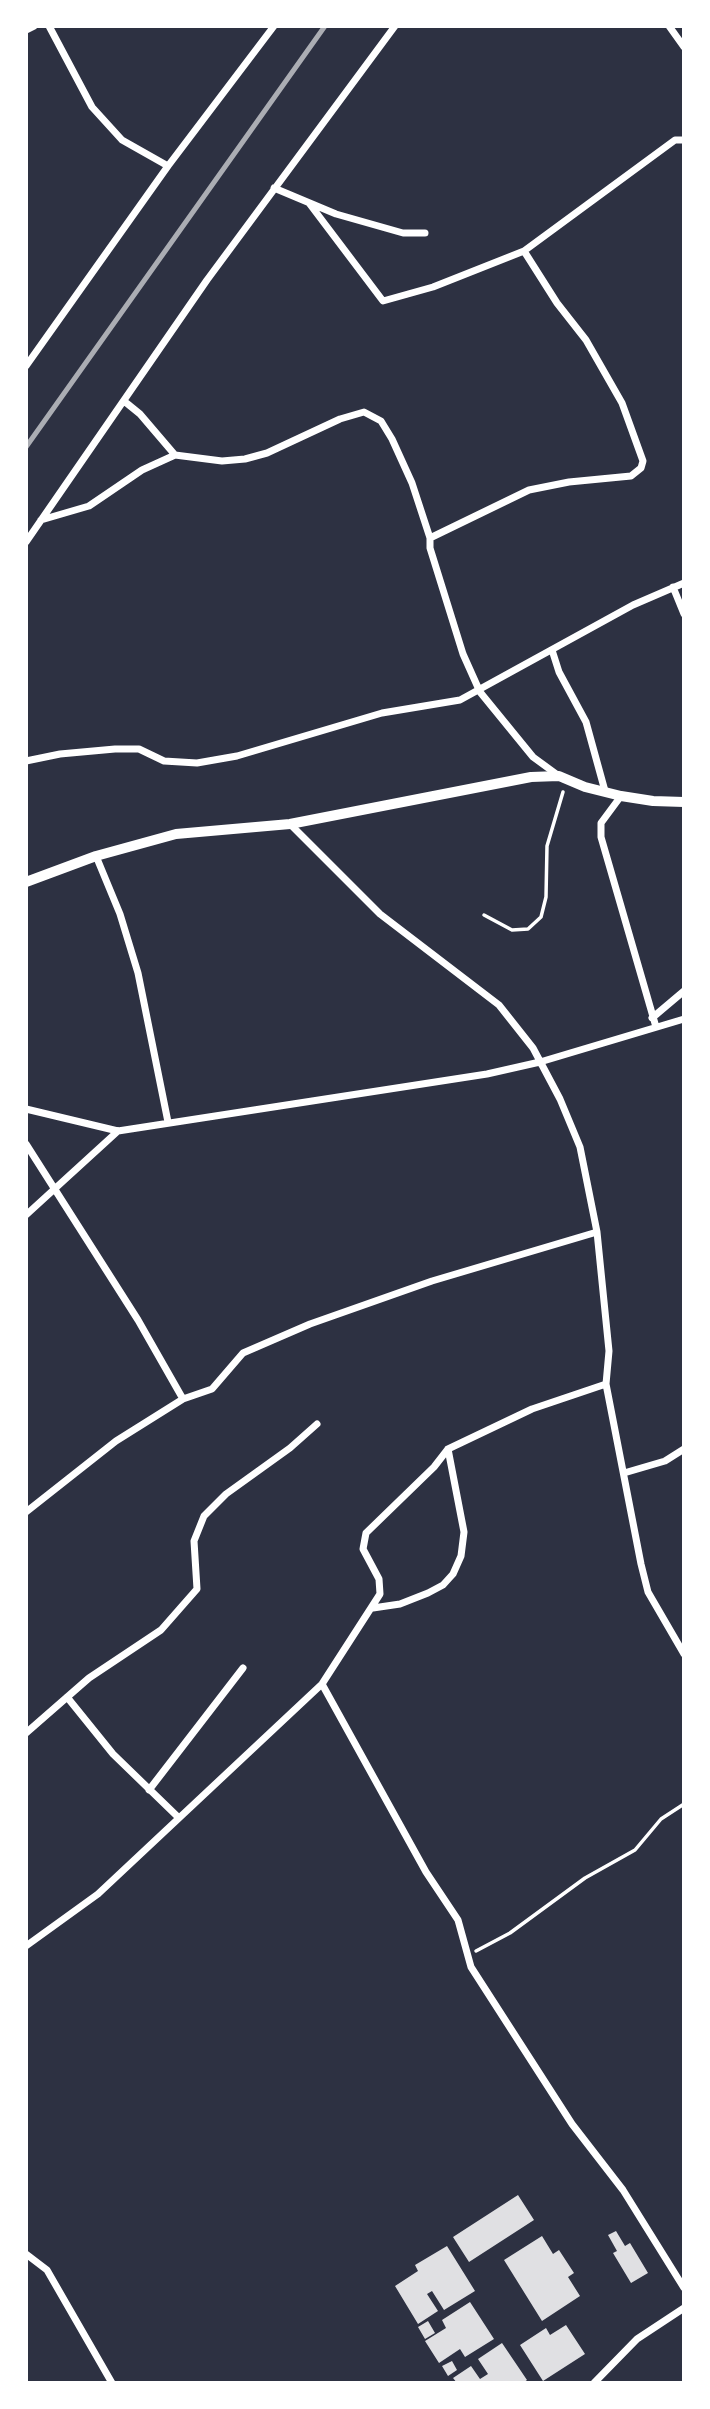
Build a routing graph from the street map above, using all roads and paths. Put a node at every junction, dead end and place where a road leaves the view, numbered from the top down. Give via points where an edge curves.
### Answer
1 (34, 26) edge
2 (49, 26) edge
3 (274, 26) edge
4 (395, 26) edge
5 (669, 26) edge
6 (26, 30) edge
7 (684, 47) edge
8 (684, 140) edge
9 (168, 166) junction
10 (274, 188) junction
11 (309, 204) junction
12 (425, 233) dead end
13 (524, 251) junction
14 (26, 366) edge
15 (124, 401) junction
16 (174, 455) junction
17 (40, 520) junction
18 (430, 538) junction
19 (26, 542) edge
20 (684, 583) edge
21 (673, 587) junction
22 (684, 614) edge
23 (552, 650) junction
24 (480, 692) junction
25 (26, 761) edge
26 (563, 778) junction
27 (605, 791) junction
28 (621, 796) junction
29 (684, 802) edge
30 (290, 824) junction
31 (96, 856) junction
32 (26, 883) edge
33 (484, 915) dead end
34 (684, 991) edge
35 (652, 1018) junction
36 (684, 1019) edge
37 (656, 1027) junction
38 (540, 1062) junction
39 (26, 1110) edge
40 (168, 1122) junction
41 (118, 1131) junction
42 (26, 1144) edge
43 (54, 1187) junction
44 (26, 1215) edge
45 (597, 1232) junction
46 (606, 1384) junction
47 (183, 1399) junction
48 (317, 1424) dead end
49 (448, 1449) junction
50 (684, 1449) edge
51 (624, 1473) junction
52 (26, 1513) edge
53 (373, 1608) junction
54 (684, 1654) edge
55 (243, 1668) dead end
56 (322, 1684) junction
57 (66, 1697) junction
58 (26, 1734) edge
59 (149, 1790) junction
60 (684, 1804) edge
61 (179, 1818) junction
62 (26, 1946) edge
63 (467, 1955) junction
64 (26, 2254) edge
65 (684, 2288) edge
66 (684, 2308) edge
67 (112, 2383) edge
68 (594, 2383) edge

1 - 6 street
2 - 9 street via 92,107 121,140
3 - 9 street
4 - 10 street
5 - 7 street
8 - 13 street via 675,140
9 - 14 street
10 - 11 street
10 - 15 street
11 - 12 street via 402,233
11 - 13 street via 383,300 433,287
13 - 18 street via 586,340 622,403 643,461 641,468 631,476 529,490
15 - 16 street
15 - 17 street
16 - 17 street via 142,470 89,506
16 - 18 street via 222,461 246,458 364,412 381,421 392,439
17 - 19 street
18 - 24 street via 463,654
20 - 21 street
21 - 22 street
21 - 23 street
23 - 24 street
23 - 27 street via 586,722
24 - 25 street via 197,763 164,761 139,749
24 - 26 street via 533,757
26 - 27 street
26 - 30 street via 510,781
26 - 33 path via 547,846 541,917 528,929 512,930
27 - 28 street
28 - 29 street
28 - 35 street via 600,830
30 - 31 street via 176,834
30 - 38 street via 380,914 499,1006
31 - 32 street
31 - 40 street via 138,973
34 - 35 street
35 - 37 street
36 - 37 street
37 - 38 street
38 - 40 street via 383,1092
38 - 45 street via 580,1147
39 - 41 street
40 - 41 street
41 - 43 street
42 - 43 street
43 - 44 street
43 - 47 street
45 - 46 street via 609,1351
45 - 47 street via 432,1281 310,1324 243,1353 212,1389
46 - 49 street via 533,1409
46 - 51 street
47 - 52 street via 116,1441
48 - 57 street via 204,1516 194,1541 197,1589 180,1610 161,1630
49 - 53 street via 366,1533 363,1549 381,1587
49 - 53 street via 464,1532 453,1574 428,1593
50 - 51 street via 665,1461
51 - 54 street via 648,1592
53 - 56 street
55 - 59 street
56 - 61 street
56 - 63 street via 426,1872 458,1920
57 - 58 street
57 - 59 street
59 - 61 street
60 - 63 path via 662,1819 635,1850 585,1878 510,1933
61 - 62 street via 98,1894
63 - 65 street via 572,2124 623,2190
64 - 67 street via 47,2270
66 - 68 street via 637,2339

